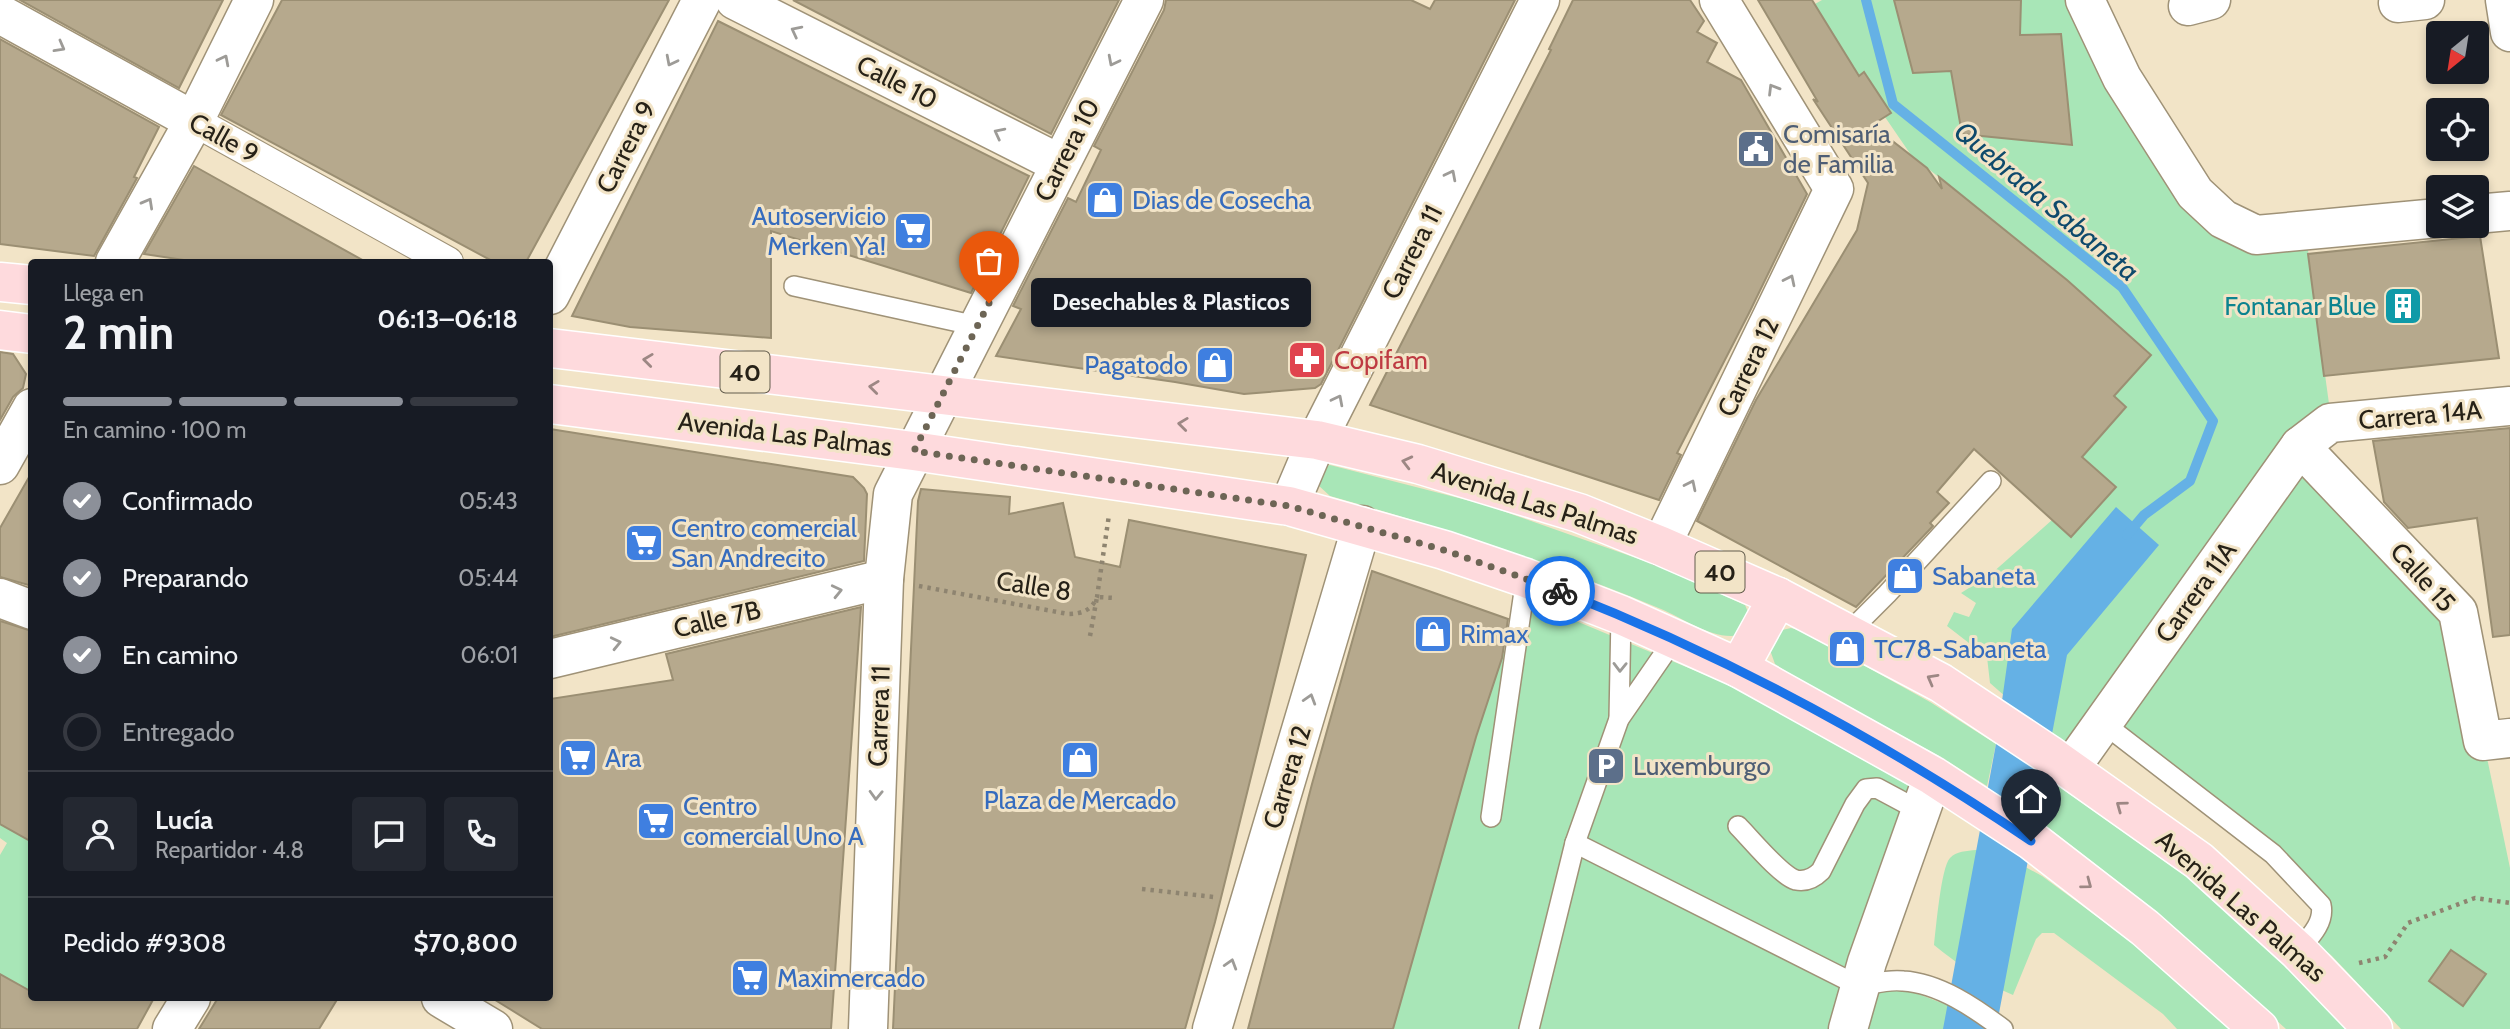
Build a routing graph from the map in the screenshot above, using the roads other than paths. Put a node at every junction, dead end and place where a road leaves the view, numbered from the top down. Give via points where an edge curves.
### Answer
1 (254, 0) edge
2 (702, 0) edge
3 (735, 0) edge
4 (1144, 0) edge
5 (1540, 0) edge
6 (1719, 0) edge
7 (2085, 0) edge
8 (2505, 0) edge
9 (0, 14) edge
10 (2510, 32) edge
11 (194, 121) junction
12 (1060, 164) junction
13 (2510, 211) edge
14 (2489, 213) edge
15 (2426, 219) edge
16 (117, 259) edge
17 (443, 259) edge
18 (0, 282) edge
19 (28, 285) edge
20 (794, 286) dead end
21 (553, 289) edge
22 (977, 326) junction
23 (0, 330) edge
24 (28, 334) edge
25 (553, 348) edge
26 (941, 396) junction
27 (553, 404) edge
28 (2510, 406) edge
29 (28, 415) edge
30 (2330, 424) joint
31 (1317, 440) junction
32 (2300, 446) junction
33 (914, 451) junction
34 (0, 465) edge
35 (1992, 481) dead end
36 (1289, 506) junction
37 (1363, 525) junction
38 (1661, 546) junction
39 (1525, 578) junction
40 (884, 579) junction
41 (1778, 597) junction
42 (0, 598) edge
43 (28, 608) edge
44 (1621, 615) junction
45 (1848, 633) junction
46 (1675, 638) junction
47 (553, 658) edge
48 (1739, 668) junction
49 (1619, 719) junction
50 (2103, 723) junction
51 (2497, 740) edge
52 (2070, 769) junction
53 (1933, 776) junction
54 (1920, 811) junction
55 (1491, 817) dead end
56 (1738, 826) dead end
57 (1575, 843) junction
58 (2310, 962) junction
59 (1859, 986) junction
60 (189, 1001) edge
61 (447, 1001) edge
62 (172, 1029) edge
63 (493, 1029) edge
64 (868, 1029) edge
65 (1212, 1029) edge
66 (1529, 1029) edge
67 (1848, 1029) edge
68 (2003, 1029) edge
69 (2259, 1029) edge
70 (2373, 1029) edge

11 -> 1 street
2 -> 21 street, Carrera 9
12 -> 3 street, Calle 10
4 -> 12 street, Carrera 10
31 -> 5 street, Carrera 11
38 -> 6 street, Carrera 12 via 1834,189
7 - 15 street via 2122,78 2194,193 2222,219 2256,234
8 - 10 street
9 -> 11 street, Calle 9
16 -> 11 street
11 - 17 street, Calle 9
12 - 22 street, Carrera 10
13 - 14 street
18 - 19 main road
20 - 22 lane
22 - 26 street, Carrera 10
23 - 24 main road
26 -> 25 main road, Avenida Las Palmas / 40
31 -> 26 main road, Avenida Las Palmas / 40
26 - 33 street, Carrera 10
27 - 33 main road, Avenida Las Palmas / 40
28 - 30 street, Carrera 14A
29 - 34 street
30 - 32 street, Carrera 11A
31 - 36 street, Carrera 11
38 -> 31 main road, Avenida Las Palmas / 40 via 1579,513 1418,464
32 - 50 street, Carrera 11A
32 - 51 street, Calle 15 via 2458,612
33 - 36 main road, Avenida Las Palmas / 40
33 - 40 street, Carrera 11 via 893,494
35 - 45 lane
36 - 37 main road, Avenida Las Palmas / 40
37 - 39 main road, Avenida Las Palmas / 40
65 -> 37 street, Carrera 12
38 - 41 main road, Avenida Las Palmas / 40
39 - 44 main road, Avenida Las Palmas / 40
39 - 55 lane
47 -> 40 street, Calle 7B
40 -> 64 street, Carrera 11
41 - 45 main road, Avenida Las Palmas / 40
41 - 48 main road, 40
42 - 43 street
44 - 46 main road, Avenida Las Palmas / 40
44 -> 49 lane
52 -> 45 main road, Avenida Las Palmas / 40 via 1941,684
46 - 48 main road, Avenida Las Palmas / 40
46 - 49 lane
48 - 53 main road, Avenida Las Palmas / 40
49 - 57 lane
50 - 52 street, Carrera 11A
50 - 58 lane via 2273,854 2321,905
58 -> 52 main road, Avenida Las Palmas / 40 via 2199,862
53 - 54 street
53 -> 69 main road, Avenida Las Palmas / 40 via 2031,841 2134,920
54 - 56 lane via 1877,788 1866,789 1813,879 1795,880
54 - 59 street
57 - 59 lane
57 - 66 lane
58 - 70 main road, Avenida Las Palmas / 40
59 - 67 street
59 - 68 lane via 1915,983 1959,1000
60 - 62 street
61 - 63 street

